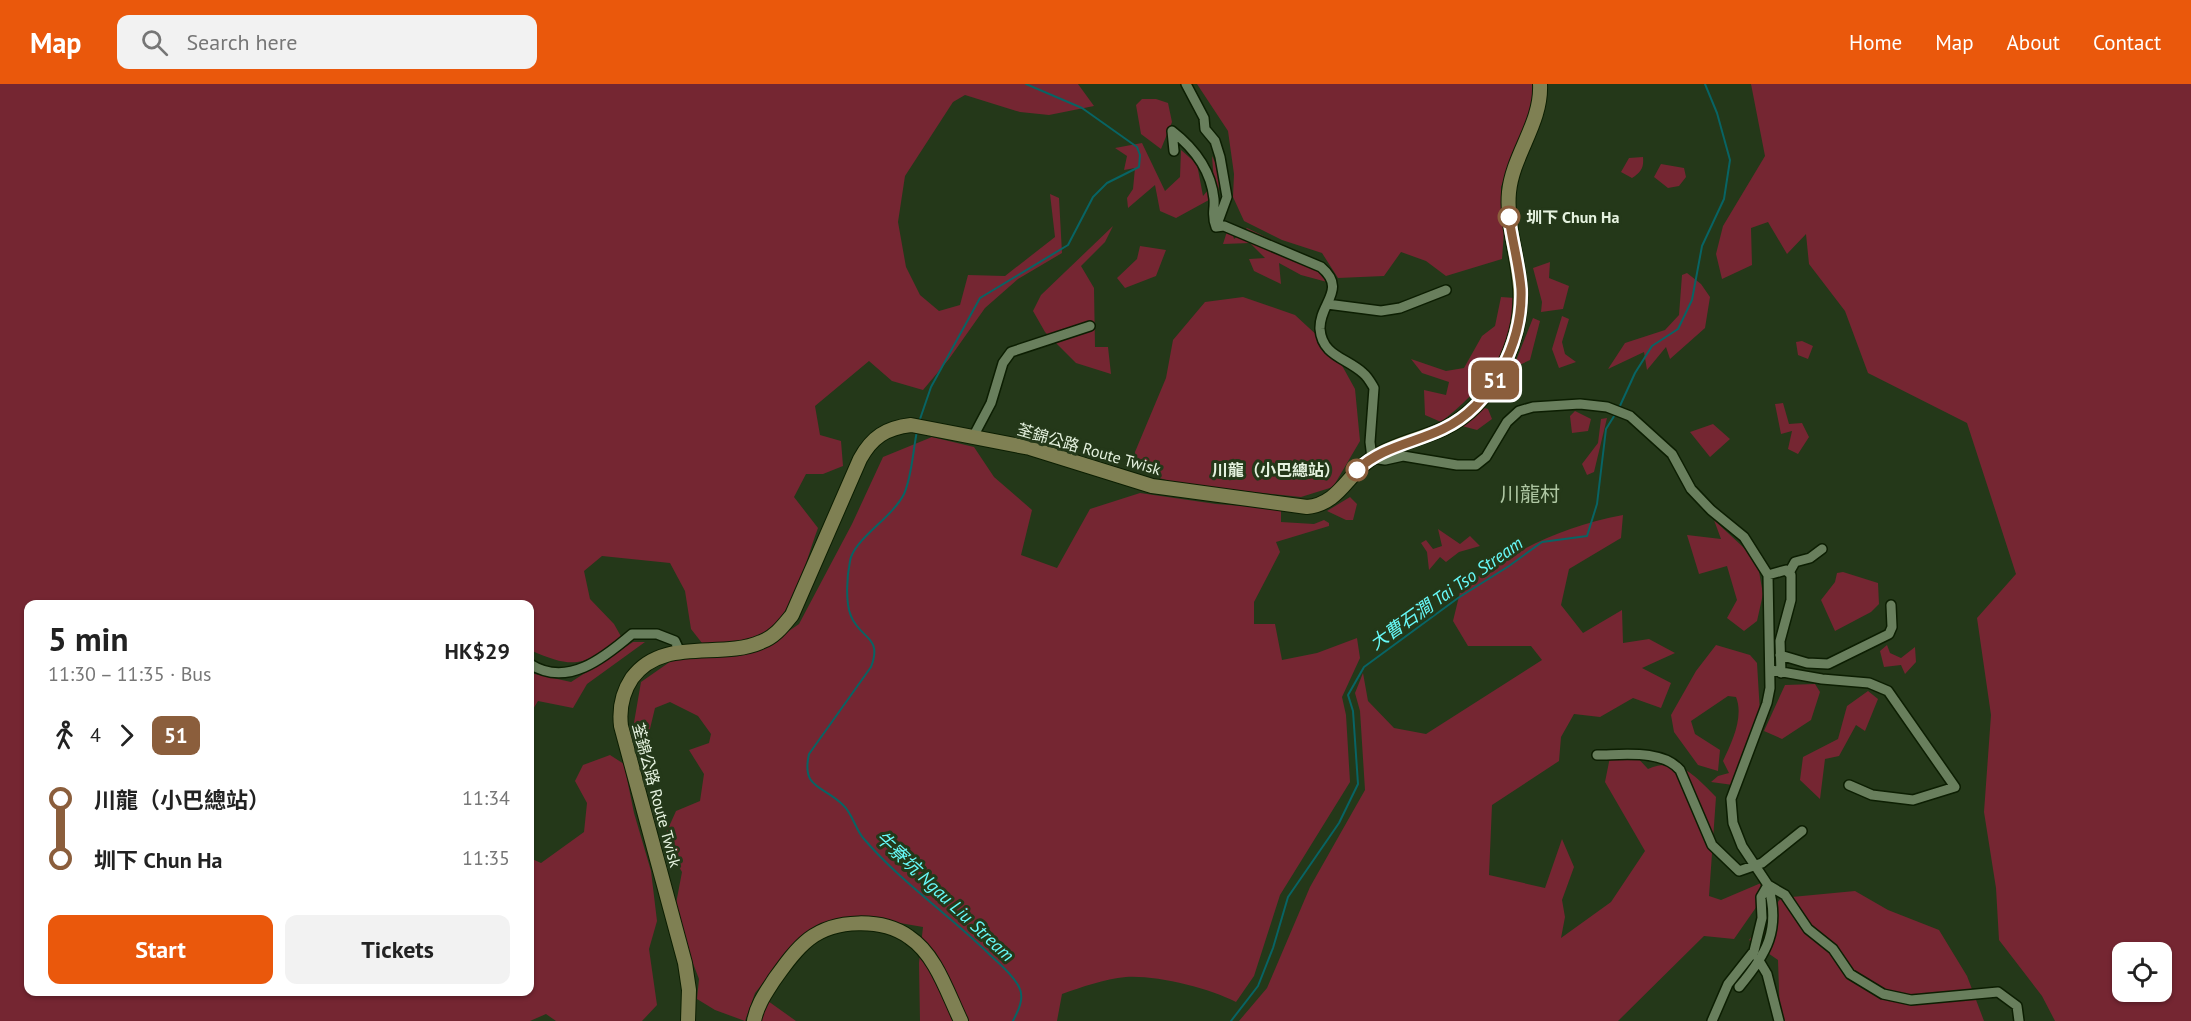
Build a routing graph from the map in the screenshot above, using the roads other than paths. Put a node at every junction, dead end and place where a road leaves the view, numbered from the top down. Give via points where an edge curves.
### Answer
1 (1186, 84) edge
2 (1540, 84) edge
3 (1174, 151) dead end
4 (1216, 227) junction
5 (1446, 290) dead end
6 (1327, 304) junction
7 (1090, 326) dead end
8 (973, 437) junction
9 (1372, 458) junction
10 (1822, 549) dead end
11 (1790, 571) junction
12 (1768, 575) junction
13 (1891, 606) dead end
14 (680, 652) junction
15 (1780, 655) junction
16 (534, 666) edge
17 (1771, 670) junction
18 (1781, 673) junction
19 (1597, 755) dead end
20 (1850, 786) dead end
21 (1802, 831) dead end
22 (1754, 866) junction
23 (1768, 885) junction
24 (1754, 951) junction
25 (1760, 962) junction
26 (1739, 987) dead end
27 (688, 1021) edge
28 (754, 1021) edge
29 (961, 1021) edge
30 (1712, 1021) edge
31 (1779, 1021) edge
32 (2019, 1021) edge

1 - 4 street via 1220,157 1227,197
2 - 9 main road, 荃錦公路 Route Twisk via 1538,106 1509,190 1509,217 1521,297 1516,330 1499,372 1480,401 1455,422
3 - 4 street via 1172,131 1200,158 1212,193 1211,215
4 - 6 street via 1224,226 1320,267 1333,281
5 - 6 street via 1381,311
6 - 9 street via 1320,328 1328,351 1364,374 1374,388
7 - 8 street via 1011,352 992,403
8 - 9 main road, 荃錦公路 Route Twisk via 1048,453 1152,486 1302,507 1329,501
8 - 14 main road, 荃錦公路 Route Twisk via 911,425 883,432 866,448 792,615 781,629 760,643 744,647
9 - 12 street via 1403,456 1476,465 1519,411 1580,404 1607,407 1630,416 1672,454 1691,489 1744,537
10 - 11 street via 1795,562
11 - 12 street
11 - 15 street via 1791,600
12 - 17 street
13 - 15 street via 1889,634 1836,662 1819,665
14 - 16 street via 675,641 657,634 632,634 611,652 575,672 565,675
14 - 27 main road, 荃錦公路 Route Twisk via 654,659 638,671 623,695 620,720 685,963
15 - 18 street
17 - 18 street
17 - 22 street via 1767,703 1731,799 1733,823
18 - 20 street via 1858,681 1888,691 1955,787 1913,800 1872,795
19 - 22 street via 1637,755 1672,761 1680,770 1712,845 1739,871
21 - 22 street
22 - 23 street
23 - 24 street via 1761,897 1762,918
23 - 25 street via 1774,904 1773,929
23 - 32 street via 1785,895 1808,929 1833,949 1850,974 1883,994 1911,1000 1998,992 2017,1006
24 - 25 street
24 - 30 street via 1728,984
25 - 26 street
25 - 31 street
28 - 29 main road via 762,997 782,968 810,939 835,927 864,924 897,930 925,951

